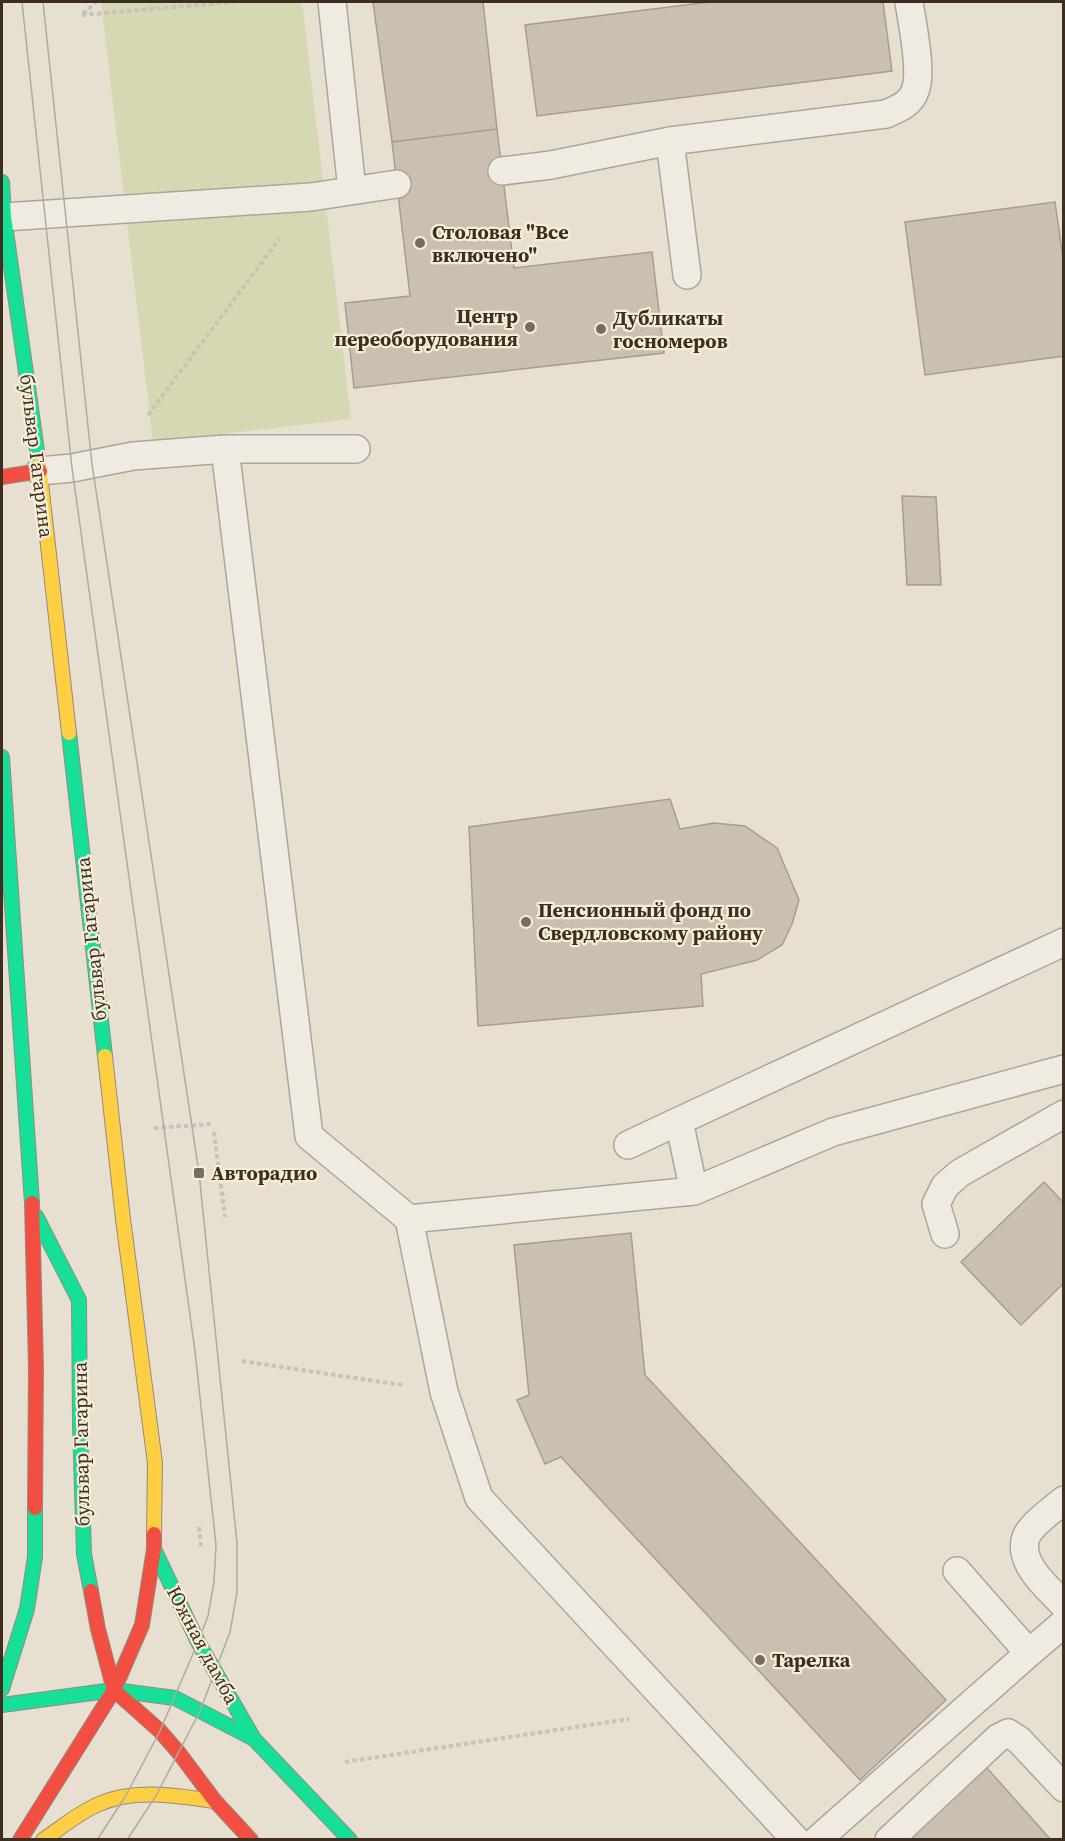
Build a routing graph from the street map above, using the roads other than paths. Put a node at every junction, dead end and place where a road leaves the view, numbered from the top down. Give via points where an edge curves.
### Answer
1 (332, 2) edge
2 (909, 2) edge
3 (670, 141) junction
4 (502, 171) dead end
5 (2, 182) edge
6 (397, 184) dead end
7 (352, 190) junction
8 (3, 217) edge
9 (687, 275) dead end
10 (225, 449) junction
11 (356, 449) dead end
12 (40, 471) junction
13 (2, 477) edge
14 (2, 757) edge
15 (1064, 942) edge
16 (1064, 1069) edge
17 (1064, 1114) edge
18 (679, 1121) junction
19 (628, 1144) dead end
20 (694, 1191) junction
21 (32, 1206) junction
22 (409, 1219) junction
23 (945, 1234) dead end
24 (1064, 1500) edge
25 (154, 1549) junction
26 (957, 1571) dead end
27 (1064, 1605) edge
28 (1064, 1623) edge
29 (1029, 1653) junction
30 (2, 1689) edge
31 (114, 1690) junction
32 (2, 1705) edge
33 (254, 1739) junction
34 (1064, 1788) edge
35 (215, 1801) junction
36 (20, 1839) edge
37 (43, 1839) edge
38 (251, 1839) edge
39 (350, 1839) edge
40 (796, 1839) edge
41 (817, 1839) edge
42 (889, 1839) edge

1 - 7 lane
2 - 3 lane via 918,72 915,93 903,106 886,114
3 - 4 lane
3 - 9 lane
5 - 8 main road, бульвар Гагарина
6 - 7 lane
7 - 8 lane via 311,197
8 - 12 main road, бульвар Гагарина
10 - 11 lane
10 - 12 lane via 133,456
10 - 22 lane via 309,1136
12 - 13 main road
12 - 25 main road, бульвар Гагарина via 123,1219 155,1462
14 - 21 main road, бульвар Гагарина
15 - 18 lane
16 - 20 lane via 833,1132
17 - 23 lane via 960,1173 945,1186 936,1204
18 - 19 lane
18 - 20 lane
20 - 22 lane
21 - 30 main road, бульвар Гагарина via 35,1557 27,1609
21 - 31 main road, бульвар Гагарина via 79,1300 84,1554
22 - 40 lane via 444,1392 479,1498
24 - 27 lane via 1026,1537 1025,1558
25 - 31 main road, бульвар Гагарина via 142,1625
25 - 33 main road, Южная дамба via 198,1642
26 - 29 lane
28 - 29 lane
29 - 41 lane
31 - 32 main road, Южная дамба
31 - 33 main road, Южная дамба via 176,1698
31 - 35 main road via 160,1731
31 - 36 main road, бульвар Гагарина
33 - 39 main road, Южная дамба
34 - 42 lane via 1008,1733
35 - 37 main road via 157,1794 117,1799 100,1803
35 - 38 main road

